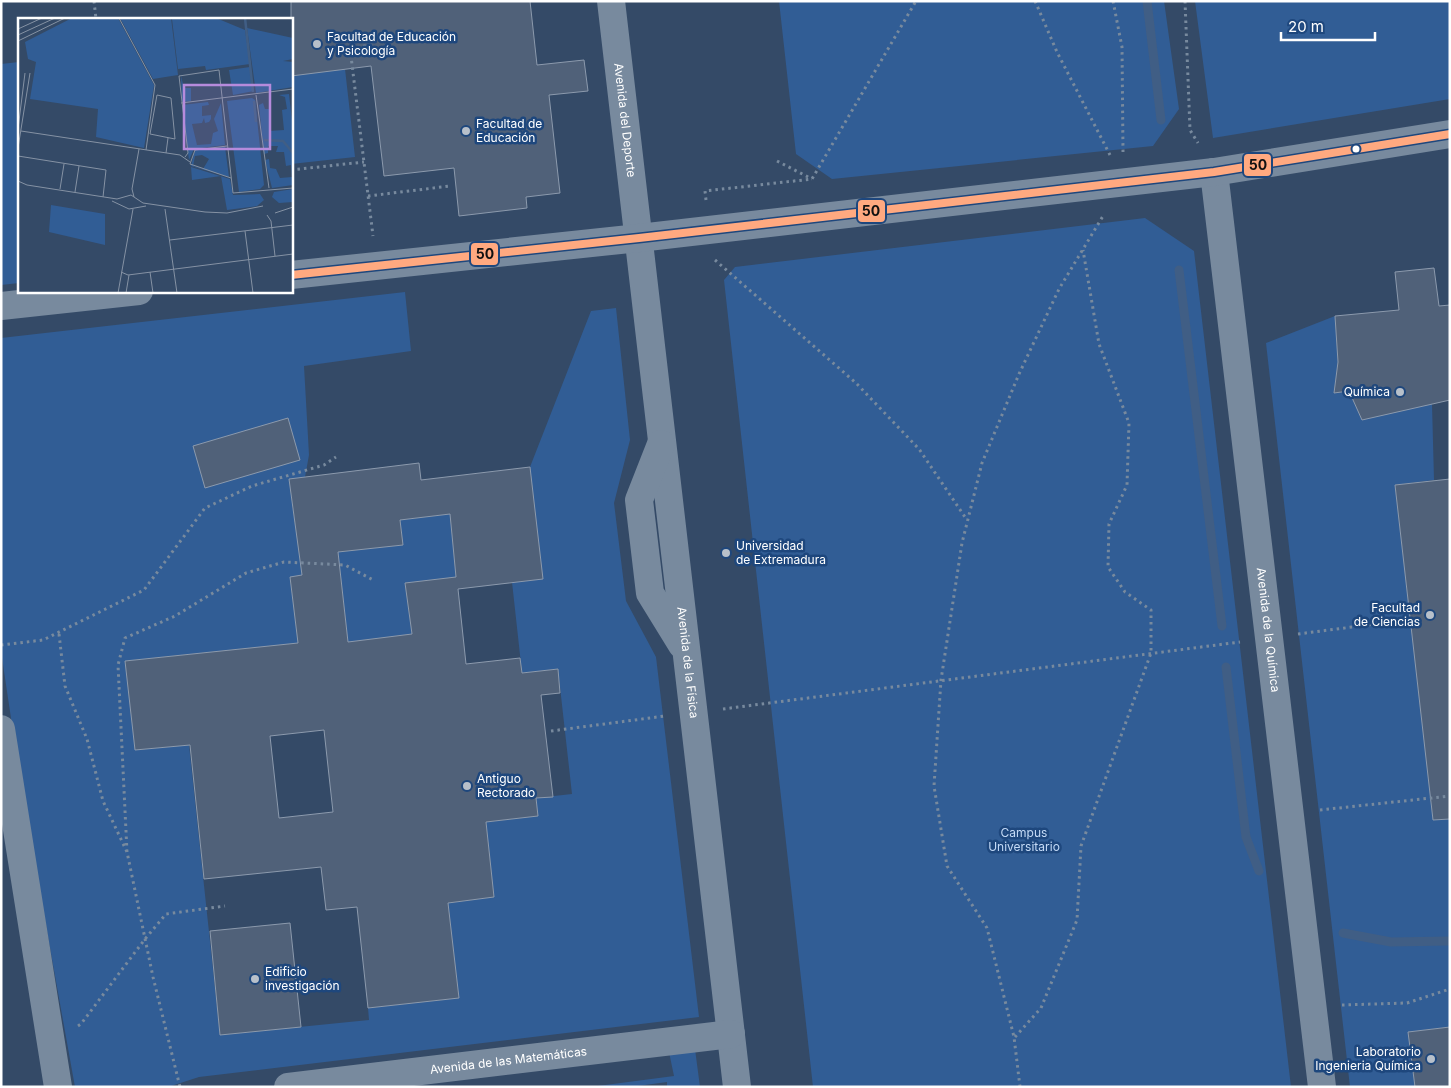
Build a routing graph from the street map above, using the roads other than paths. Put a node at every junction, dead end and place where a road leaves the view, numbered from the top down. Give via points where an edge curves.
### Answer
1 (611, 1) edge
2 (1450, 134) edge
3 (1214, 172) junction
4 (638, 238) junction
5 (292, 275) edge
6 (130, 292) edge
7 (1, 306) edge
8 (1, 729) edge
9 (731, 1034) junction
10 (58, 1087) edge
11 (288, 1087) edge
12 (737, 1087) edge
13 (1322, 1087) edge

1 - 4 street, Avenida del Deporte
2 - 3 street
3 - 4 street
3 - 13 street, Avenida de la Química
4 - 5 street
4 - 9 street, Avenida de la Física
6 - 7 street
8 - 10 street
9 - 11 street, Avenida de las Matemáticas
9 - 12 street, Avenida de la Física

